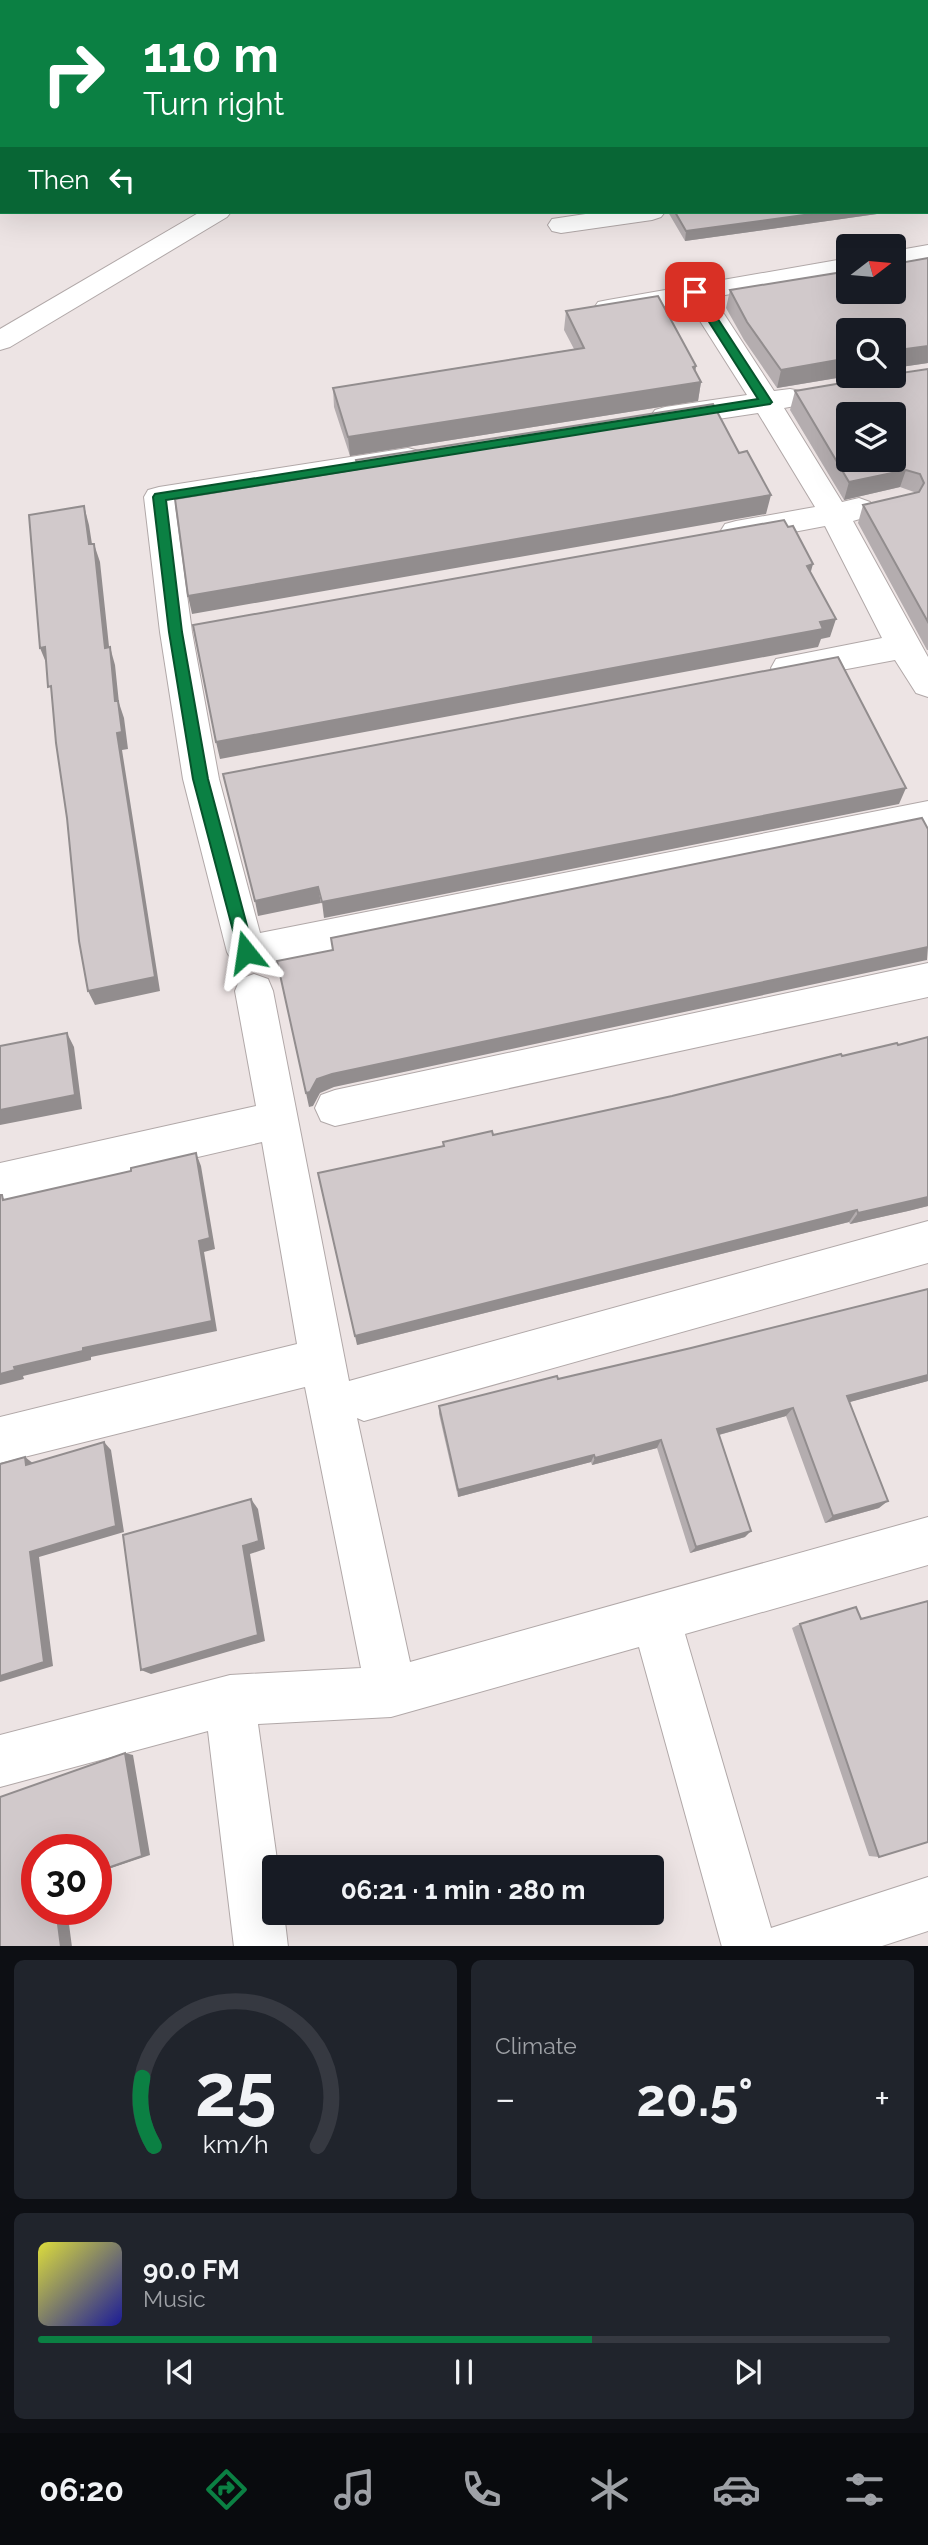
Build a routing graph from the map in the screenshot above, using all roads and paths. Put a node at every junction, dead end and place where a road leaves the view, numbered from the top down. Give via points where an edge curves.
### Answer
1 (215, 214) edge
2 (638, 214) edge
3 (561, 225) dead end
4 (928, 253) edge
5 (906, 257) edge
6 (836, 269) edge
7 (695, 292) junction
8 (587, 311) edge
9 (0, 341) edge
10 (820, 393) edge
11 (766, 402) junction
12 (642, 421) edge
13 (435, 453) edge
14 (888, 503) edge
15 (835, 515) junction
16 (712, 537) edge
17 (903, 646) junction
18 (754, 674) edge
19 (928, 684) edge
20 (928, 815) edge
21 (928, 980) edge
22 (254, 991) dead end
23 (335, 1108) dead end
24 (279, 1119) junction
25 (0, 1183) edge
26 (928, 1242) edge
27 (322, 1360) junction
28 (364, 1398) dead end
29 (0, 1440) edge
30 (928, 1541) edge
31 (656, 1619) junction
32 (391, 1692) junction
33 (230, 1700) junction
34 (0, 1760) edge
35 (928, 1904) edge
36 (261, 1946) edge
37 (749, 1946) edge
38 (793, 1946) edge

1 - 9 street
2 - 3 street
4 - 5 street
6 - 7 street
7 - 8 street
7 - 11 street
10 - 11 street
11 - 12 street
11 - 15 street
13 - 20 street via 159,497 189,629 246,952
14 - 15 street
15 - 16 street
15 - 17 street
17 - 18 street
17 - 19 street
21 - 23 street
22 - 24 street
24 - 25 street
24 - 27 street
26 - 28 street
27 - 29 street
27 - 32 street
30 - 31 street
31 - 32 street
31 - 37 street
32 - 33 street
33 - 34 street
33 - 36 street
35 - 38 street

